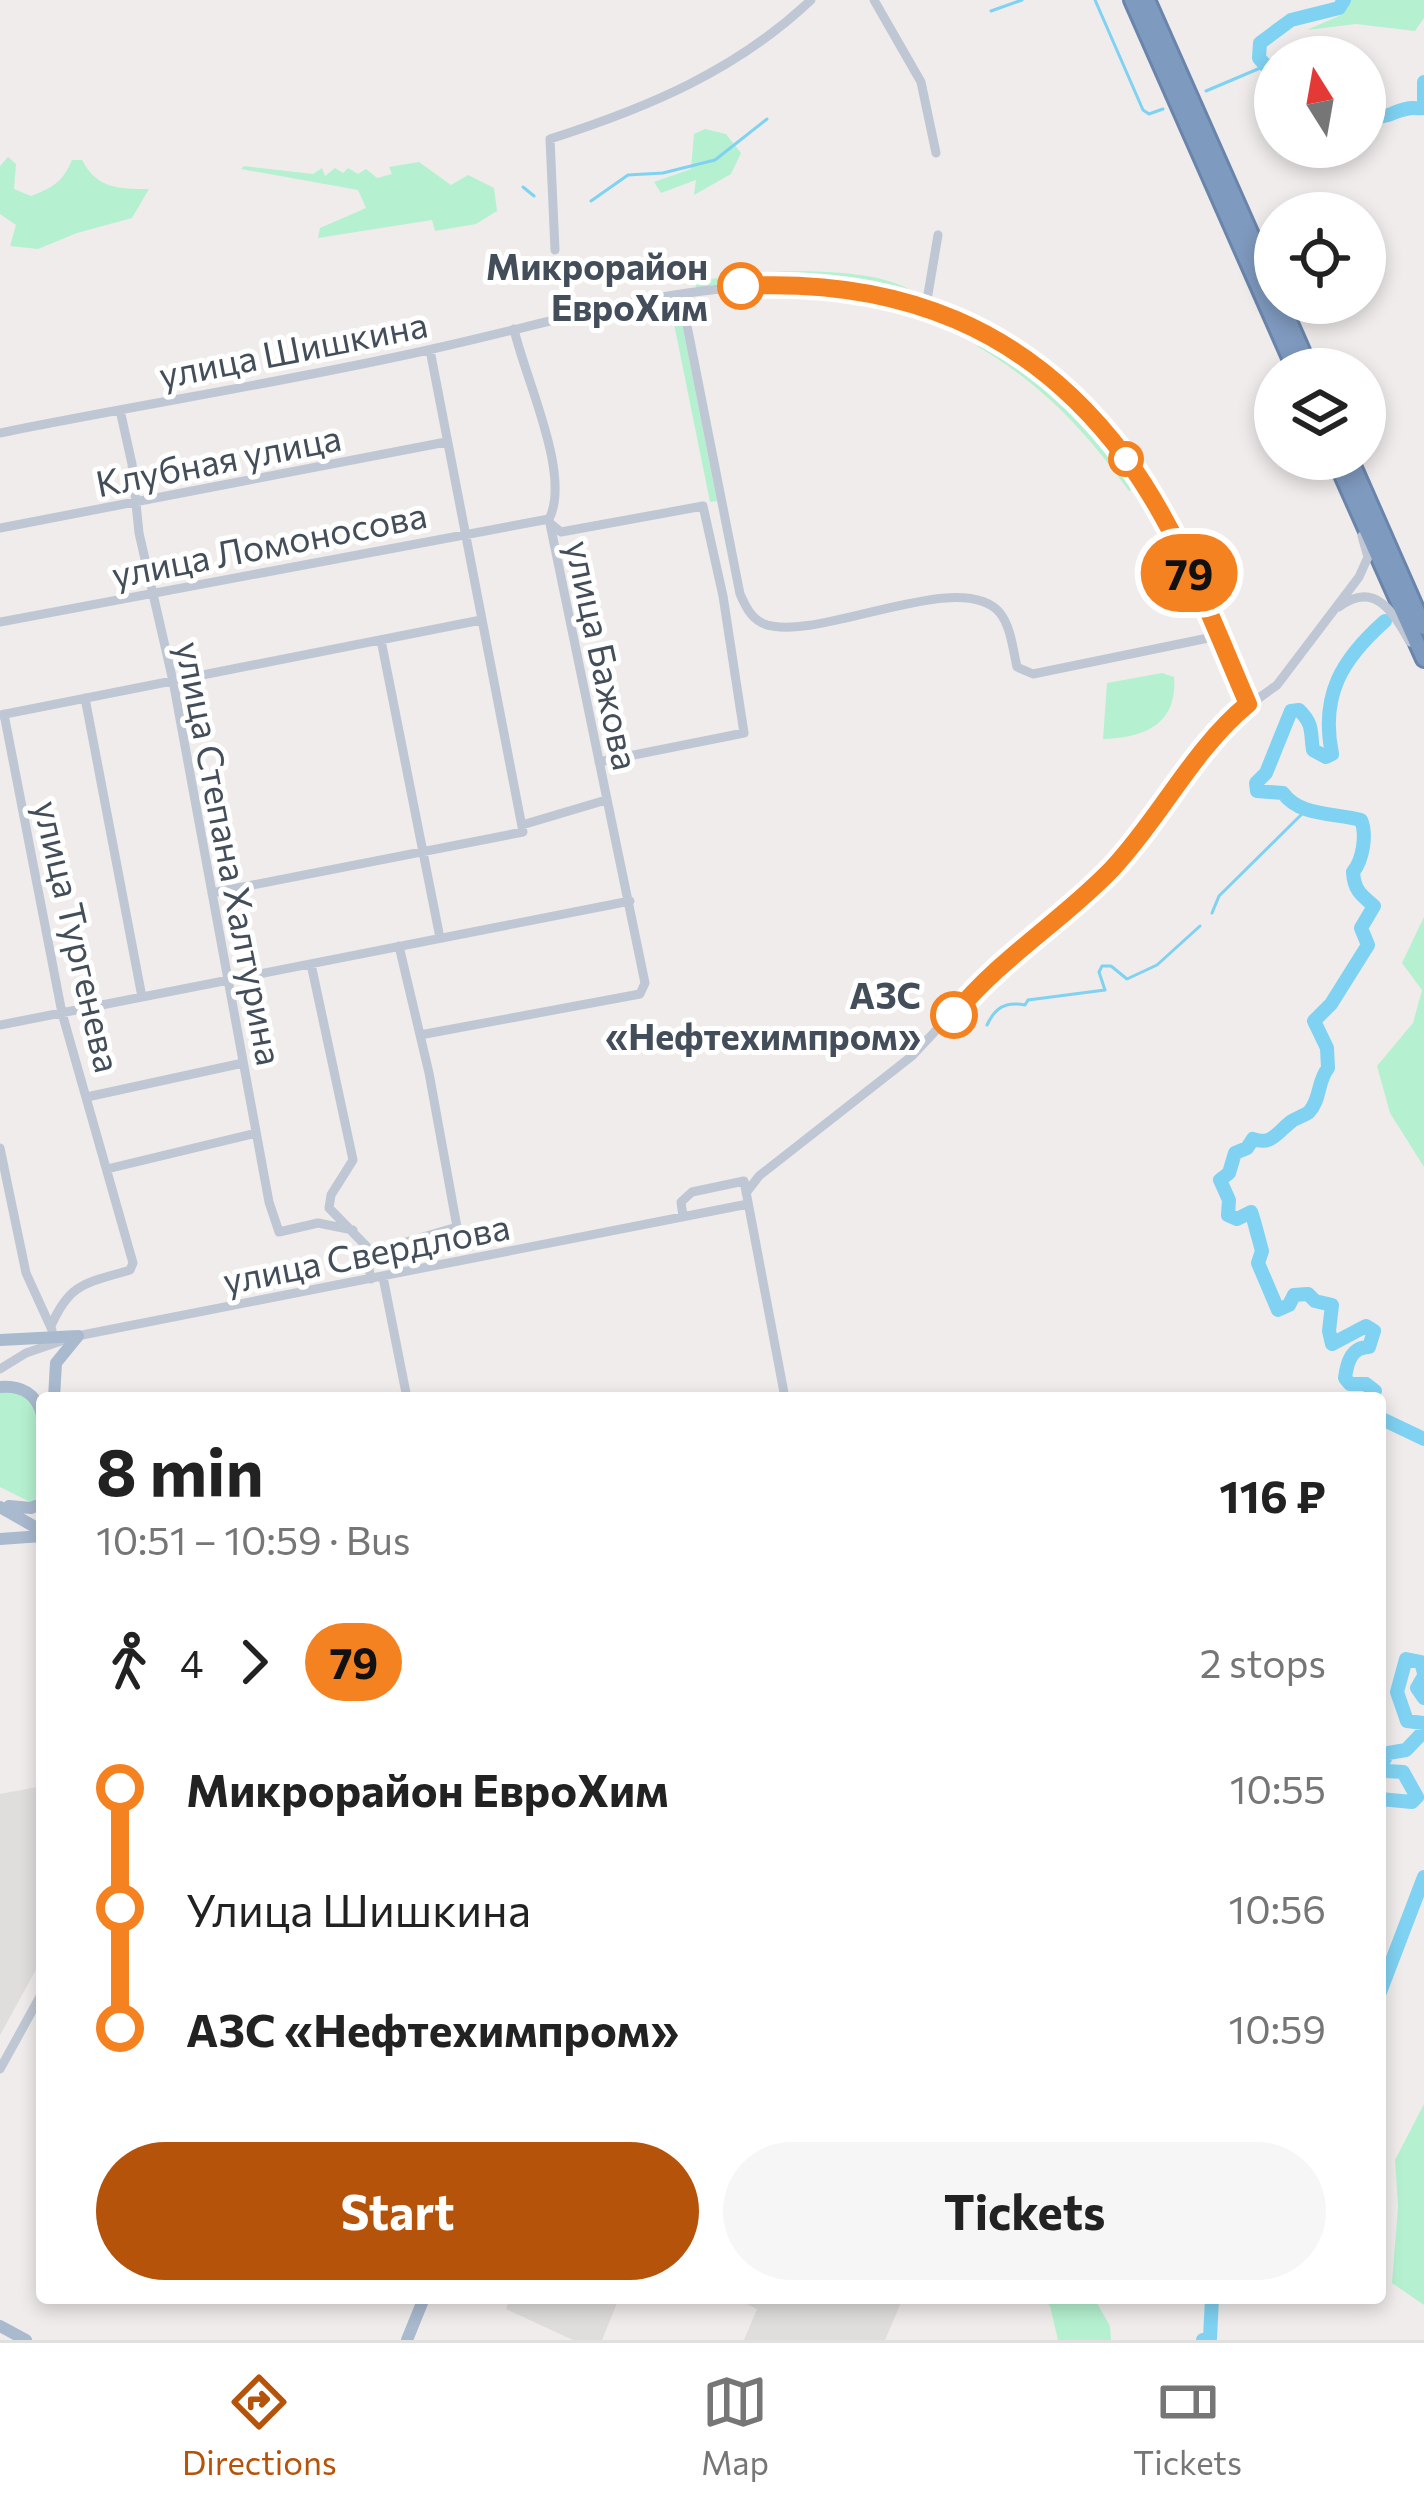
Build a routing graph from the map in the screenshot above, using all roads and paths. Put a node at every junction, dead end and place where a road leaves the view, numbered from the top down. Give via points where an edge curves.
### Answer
1 (811, 0) edge
2 (874, 0) edge
3 (1132, 0) edge
4 (1147, 0) edge
5 (936, 153) dead end
6 (938, 235) dead end
7 (1254, 242) edge
8 (555, 250) dead end
9 (681, 295) junction
10 (926, 306) junction
11 (514, 328) junction
12 (1286, 348) edge
13 (430, 350) junction
14 (120, 410) junction
15 (0, 433) edge
16 (446, 442) junction
17 (1345, 480) edge
18 (1359, 480) edge
19 (1347, 485) junction
20 (135, 502) junction
21 (549, 519) junction
22 (0, 528) edge
23 (466, 533) junction
24 (154, 593) junction
25 (1330, 614) junction
26 (482, 620) junction
27 (0, 622) edge
28 (1424, 627) edge
29 (1218, 636) junction
30 (381, 640) junction
31 (1424, 662) edge
32 (173, 681) junction
33 (85, 698) junction
34 (1248, 704) junction
35 (2, 714) edge
36 (598, 762) junction
37 (606, 800) junction
38 (522, 828) junction
39 (422, 852) junction
40 (212, 893) junction
41 (630, 901) junction
42 (440, 938) junction
43 (399, 946) junction
44 (311, 964) junction
45 (228, 980) junction
46 (142, 997) junction
47 (62, 1013) junction
48 (0, 1025) edge
49 (420, 1035) junction
50 (243, 1063) junction
51 (87, 1097) junction
52 (256, 1133) junction
53 (0, 1148) edge
54 (107, 1169) junction
55 (4, 1185) edge
56 (746, 1192) junction
57 (683, 1216) junction
58 (353, 1230) junction
59 (372, 1252) junction
60 (377, 1278) junction
61 (52, 1330) junction
62 (78, 1336) junction
63 (0, 1340) edge
64 (0, 1369) edge
65 (0, 1387) edge
66 (54, 1392) edge
67 (406, 1392) edge
68 (784, 1392) edge
69 (36, 1404) edge
70 (36, 1506) edge
71 (0, 1507) edge
72 (36, 1529) edge
73 (36, 1534) edge
74 (0, 1538) edge
75 (36, 2005) edge
76 (0, 2069) edge
77 (422, 2304) edge
78 (0, 2326) edge
79 (26, 2340) edge
80 (407, 2340) edge

1 - 8 street via 703,80 550,139
2 - 5 street via 921,82
3 - 12 highway
4 - 7 highway
6 - 10 street
9 - 10 street, улица Шишкина via 798,283
9 - 11 street, улица Шишкина
9 - 29 street via 740,594 762,622 797,625 969,596 999,612 1017,667 1033,674
10 - 29 street, улица Шишкина via 1028,360 1095,421 1153,500
11 - 13 street, улица Шишкина
11 - 21 street, улица Бажова via 550,455 556,505
13 - 14 street, улица Шишкина
13 - 16 street
14 - 15 street, улица Шишкина
14 - 20 street, улица Степана Халтурина
16 - 20 street, Клубная улица
16 - 23 street
17 - 19 highway
18 - 28 highway
19 - 25 street via 1367,557
19 - 31 highway
20 - 22 street, Клубная улица
20 - 24 street, улица Степана Халтурина
21 - 23 street, улица Ломоносова
21 - 36 street, улица Бажова
21 - 36 street, улица Ломоносова via 560,532 703,506 723,596 744,734
23 - 24 street, улица Ломоносова
23 - 26 street
24 - 27 street, улица Ломоносова
24 - 32 street, улица Степана Халтурина
25 - 31 street via 1359,597 1380,600
25 - 34 street via 1277,685
26 - 30 street
26 - 38 street
29 - 34 street, улица Шишкина
30 - 32 street
30 - 39 street
32 - 33 street
32 - 40 street, улица Степана Халтурина
33 - 35 street
33 - 46 street
34 - 56 street via 1223,724 1112,869 985,978 912,1056
35 - 47 street, улица Тургенева
36 - 37 street, улица Бажова
37 - 38 street
37 - 41 street, улица Бажова
38 - 39 street
39 - 40 street
39 - 42 street
40 - 45 street, улица Степана Халтурина
41 - 42 street
41 - 49 street, улица Бажова via 645,983 640,994
42 - 43 street
43 - 44 street
43 - 49 street
44 - 45 street
44 - 58 street via 353,1160 328,1208
45 - 46 street
45 - 50 street, улица Степана Халтурина
46 - 47 street
47 - 48 street
47 - 51 street, улица Тургенева
49 - 59 street via 457,1227
50 - 51 street
50 - 52 street, улица Степана Халтурина
51 - 54 street, улица Тургенева
52 - 54 street
52 - 58 street, улица Степана Халтурина via 279,1232 318,1223
53 - 55 street
54 - 61 street, улица Тургенева via 130,1270 66,1295
55 - 61 street via 26,1273
56 - 57 street, улица Свердлова
56 - 57 street via 692,1192 681,1202
56 - 68 street
57 - 60 street, улица Свердлова
58 - 59 street
59 - 60 street via 367,1259
60 - 62 street, улица Свердлова
60 - 67 street
61 - 62 main road
61 - 63 main road
62 - 64 street, улица Свердлова
62 - 66 main road via 56,1363
65 - 69 main road via 30,1394
70 - 71 main road
71 - 72 main road
71 - 74 main road
73 - 74 main road
75 - 76 street
77 - 80 main road
78 - 79 main road

